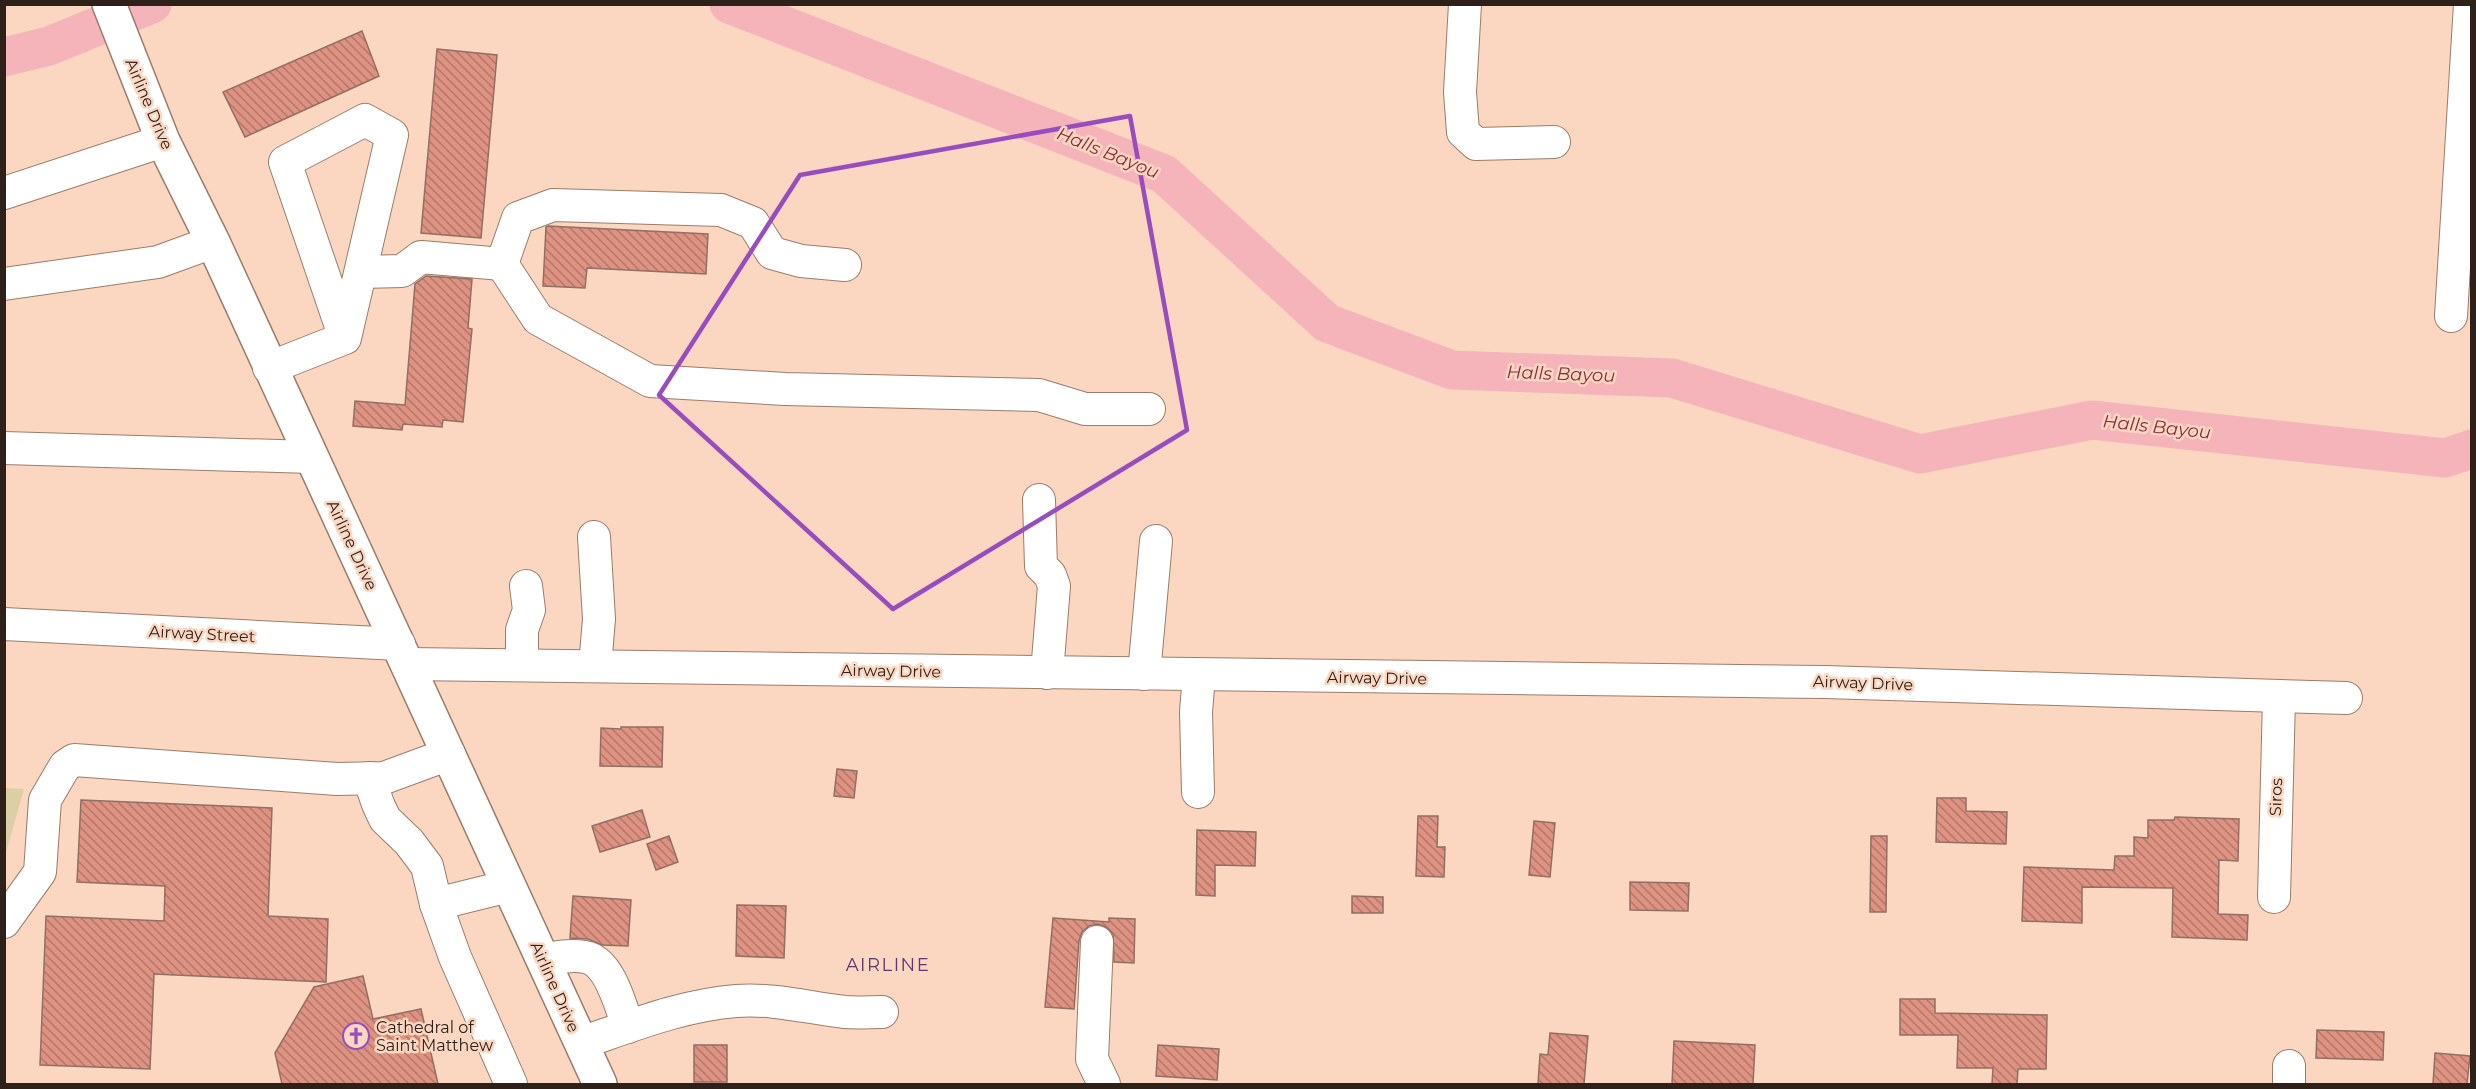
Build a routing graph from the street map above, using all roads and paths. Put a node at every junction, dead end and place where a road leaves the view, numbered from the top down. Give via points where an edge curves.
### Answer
1 (109, 4) edge
2 (1465, 4) edge
3 (2470, 4) edge
4 (164, 141) junction
5 (1554, 142) dead end
6 (4, 193) edge
7 (213, 242) junction
8 (502, 264) junction
9 (845, 265) dead end
10 (361, 272) junction
11 (4, 284) edge
12 (2451, 316) dead end
13 (345, 338) junction
14 (270, 368) junction
15 (1149, 409) dead end
16 (4, 448) edge
17 (311, 457) junction
18 (1039, 500) dead end
19 (594, 537) dead end
20 (1156, 541) dead end
21 (526, 586) dead end
22 (4, 624) edge
23 (403, 654) junction
24 (522, 665) junction
25 (595, 666) junction
26 (1047, 673) junction
27 (1144, 674) junction
28 (1199, 675) junction
29 (2279, 698) junction
30 (2346, 698) dead end
31 (449, 754) junction
32 (369, 778) junction
33 (1198, 792) dead end
34 (509, 886) junction
35 (2274, 897) dead end
36 (436, 904) junction
37 (4, 922) edge
38 (1097, 942) dead end
39 (543, 959) junction
40 (882, 1012) dead end
41 (628, 1027) junction
42 (581, 1043) junction
43 (512, 1084) edge
44 (597, 1084) edge
45 (1104, 1084) edge

1 - 4 main road, Airline Drive
2 - 5 street via 1460,92 1463,132 1476,144
3 - 12 street
4 - 6 street
4 - 7 main road, Airline Drive
7 - 11 street via 158,262
7 - 14 main road, Airline Drive
8 - 9 street via 518,218 553,206 721,210 753,223 772,253 801,261
8 - 10 street via 421,257 402,271
8 - 15 street via 538,319 650,381 785,389 1039,395 1085,409
10 - 13 street
10 - 13 street via 392,135 365,120 285,162
13 - 14 street
14 - 17 main road, Airline Drive
16 - 17 street
17 - 23 main road, Airline Drive
18 - 26 street via 1041,566 1054,586
19 - 25 street via 599,619
20 - 27 street
21 - 24 street via 529,610 522,630
22 - 23 street, Airway Street
23 - 24 street, Airway Drive
23 - 31 main road, Airline Drive
24 - 25 street, Airway Drive
25 - 26 street, Airway Drive
26 - 27 street, Airway Drive
27 - 28 street, Airway Drive
28 - 29 street, Airway Drive via 1825,682
28 - 33 street
29 - 30 street, Airway Drive
29 - 35 street, Siros
31 - 32 street via 384,778
31 - 34 main road, Airline Drive
32 - 36 street via 385,819 410,842 427,866
32 - 37 street via 74,760 64,766 45,800 40,872
34 - 36 street
34 - 39 main road, Airline Drive
36 - 43 street via 455,957
38 - 45 street via 1092,1059
39 - 41 street via 587,957 602,967
39 - 42 main road, Airline Drive
40 - 41 street via 737,1000
41 - 42 street
42 - 44 main road, Airline Drive

